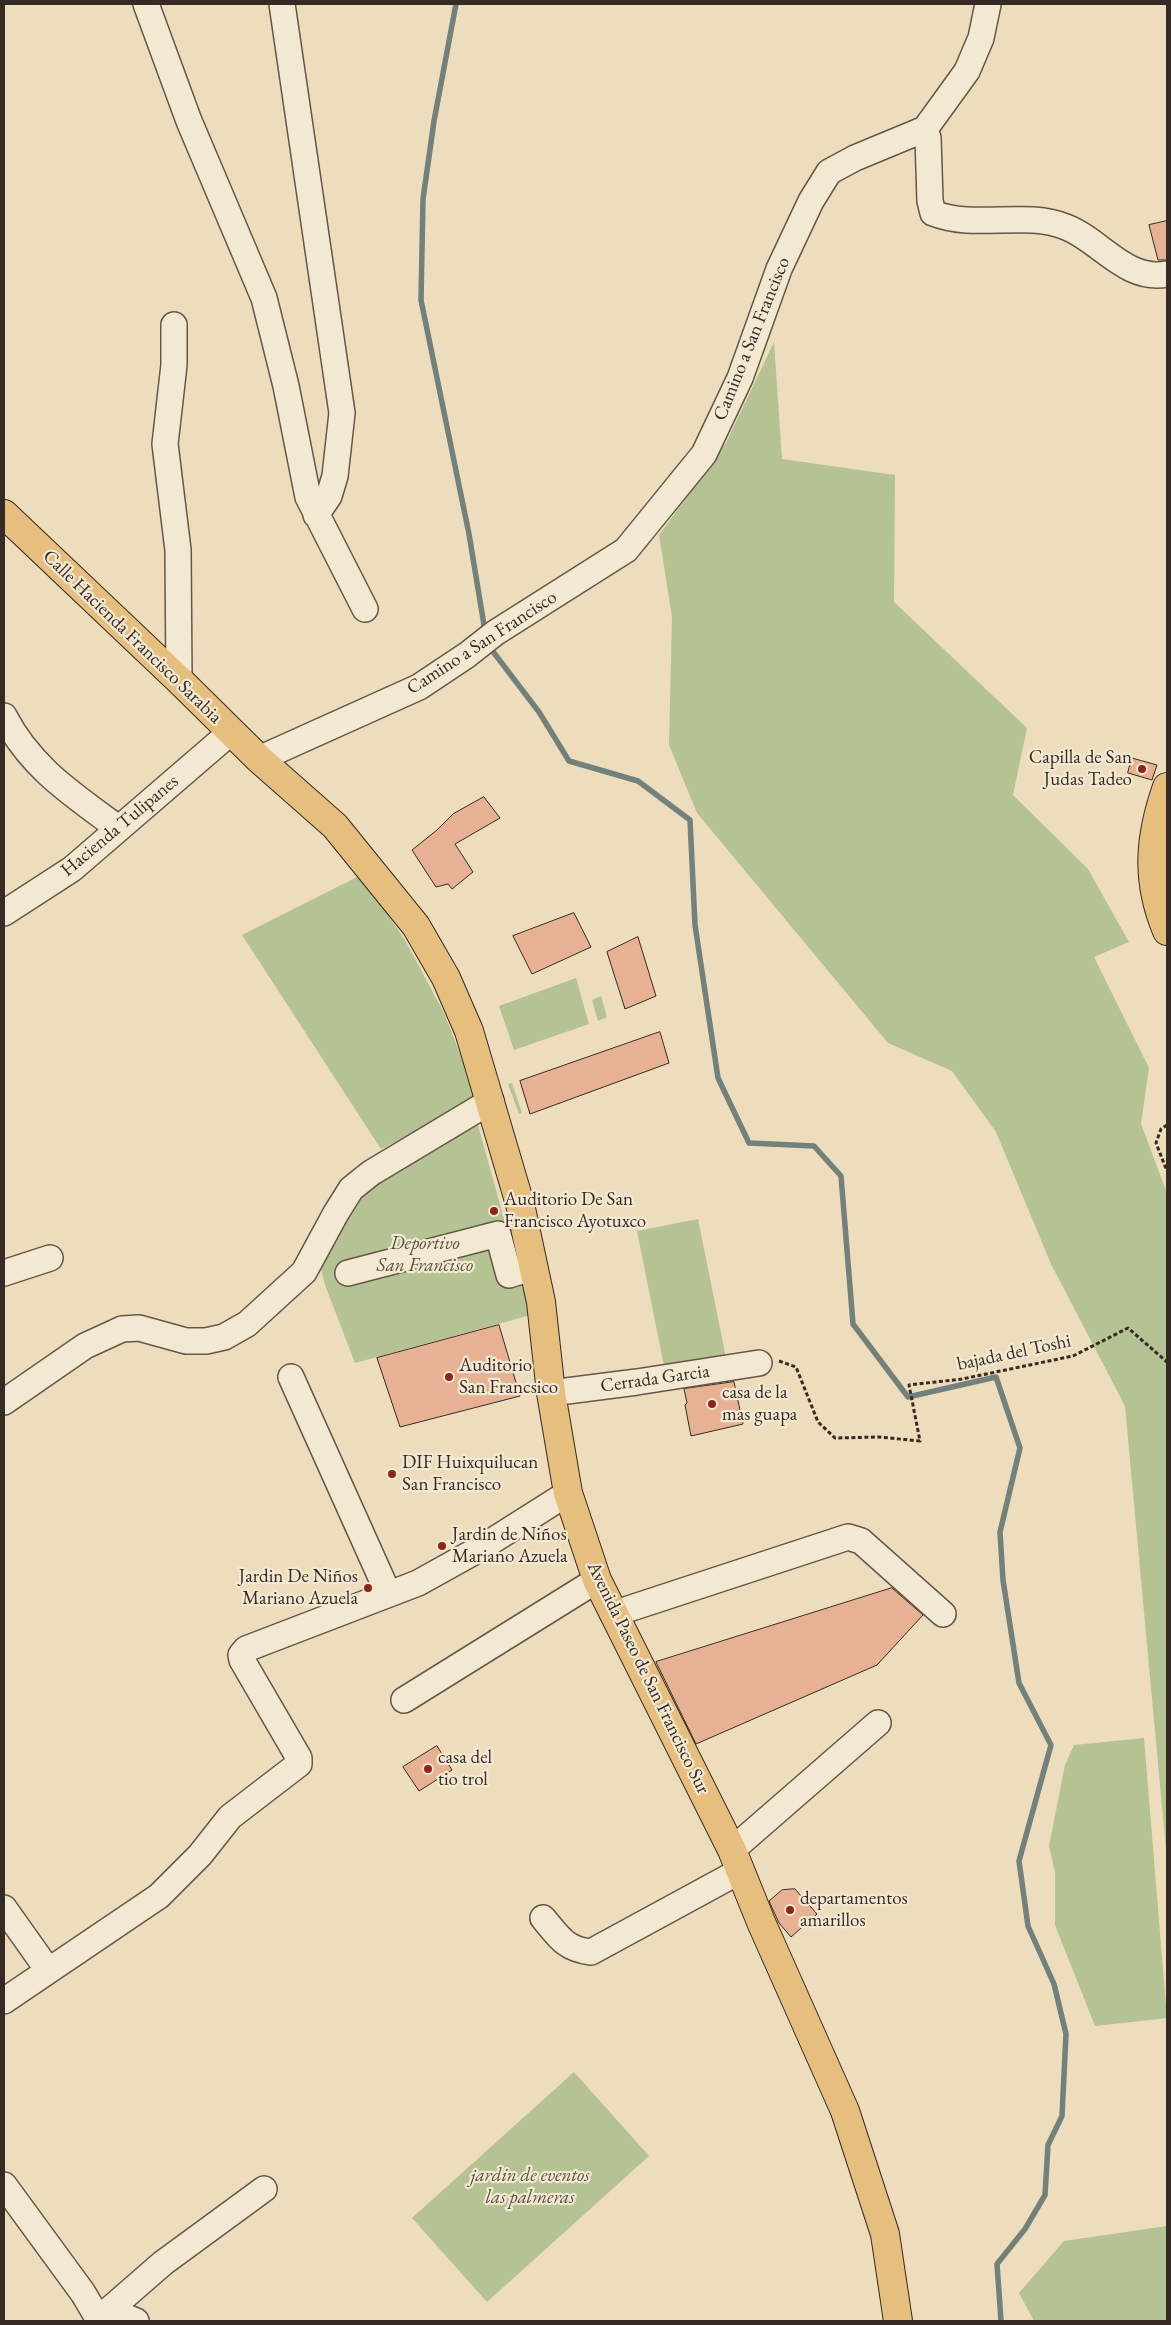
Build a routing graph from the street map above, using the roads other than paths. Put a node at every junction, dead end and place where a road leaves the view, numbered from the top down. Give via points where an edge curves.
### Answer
1 (146, 4) edge
2 (282, 4) edge
3 (988, 4) edge
4 (925, 129) junction
5 (1167, 274) edge
6 (174, 325) dead end
7 (4, 514) edge
8 (316, 515) junction
9 (364, 609) dead end
10 (178, 680) junction
11 (7, 731) edge
12 (231, 732) junction
13 (259, 759) junction
14 (1167, 787) edge
15 (118, 828) junction
16 (4, 913) edge
17 (1167, 931) edge
18 (491, 1101) junction
19 (50, 1258) dead end
20 (534, 1267) junction
21 (4, 1273) edge
22 (348, 1273) dead end
23 (759, 1363) road end
24 (291, 1377) dead end
25 (551, 1393) junction
26 (4, 1402) edge
27 (568, 1493) junction
28 (598, 1580) junction
29 (388, 1593) junction
30 (613, 1614) junction
31 (943, 1614) dead end
32 (404, 1700) dead end
33 (878, 1723) dead end
34 (736, 1860) junction
35 (4, 1908) edge
36 (543, 1918) dead end
37 (48, 1970) junction
38 (4, 2001) edge
39 (4, 2185) edge
40 (264, 2189) dead end
41 (99, 2315) edge
42 (136, 2321) edge
43 (898, 2321) edge

1 - 8 street via 189,121 264,298 308,497
2 - 8 street via 342,413 335,476 329,496
3 - 4 street via 981,38 967,71
4 - 5 street via 933,212 963,220 1052,222 1076,232 1142,274
4 - 13 street, Camino a San Francisco via 829,172 811,201 779,269 740,378 704,454 626,550 487,639 419,688
6 - 10 street via 174,364 165,444 178,550
7 - 10 main road, Calle Hacienda Francisco Sarabia
8 - 9 street
10 - 12 main road, Calle Hacienda Francisco Sarabia
11 - 15 street via 51,778
12 - 13 main road, Calle Hacienda Francisco Sarabia
12 - 15 street, Hacienda Tulipanes
13 - 18 main road, Avenida Paseo de San Francisco Sur via 334,826 416,926 446,978 465,1022
14 - 17 main road via 1159,810 1152,859 1152,884
15 - 16 street, Hacienda Tulipanes via 72,869
18 - 20 main road, Avenida Paseo de San Francisco Sur
18 - 26 street via 371,1172 351,1189 304,1272 247,1324 224,1337 206,1341 186,1341 139,1328 122,1330 85,1346
19 - 21 street
20 - 22 street via 509,1275 498,1234
20 - 25 main road, Avenida Paseo de San Francisco Sur
23 - 25 street, Cerrada Garcia
24 - 29 street
25 - 27 main road, Avenida Paseo de San Francisco Sur
27 - 28 main road, Avenida Paseo de San Francisco Sur
27 - 29 street via 466,1557 418,1583
28 - 30 main road, Avenida Paseo de San Francisco Sur
28 - 32 street
29 - 37 street via 246,1650 241,1655 299,1758 299,1764 230,1817 200,1855 159,1896
30 - 31 street via 848,1536 861,1540
30 - 34 main road, Avenida Paseo de San Francisco Sur
33 - 34 street
34 - 36 street via 591,1952 565,1945
34 - 43 main road, Avenida Paseo de San Francisco Sur via 845,2111 885,2234
35 - 37 street
37 - 38 street
39 - 41 street
40 - 41 street via 162,2263
41 - 42 street

